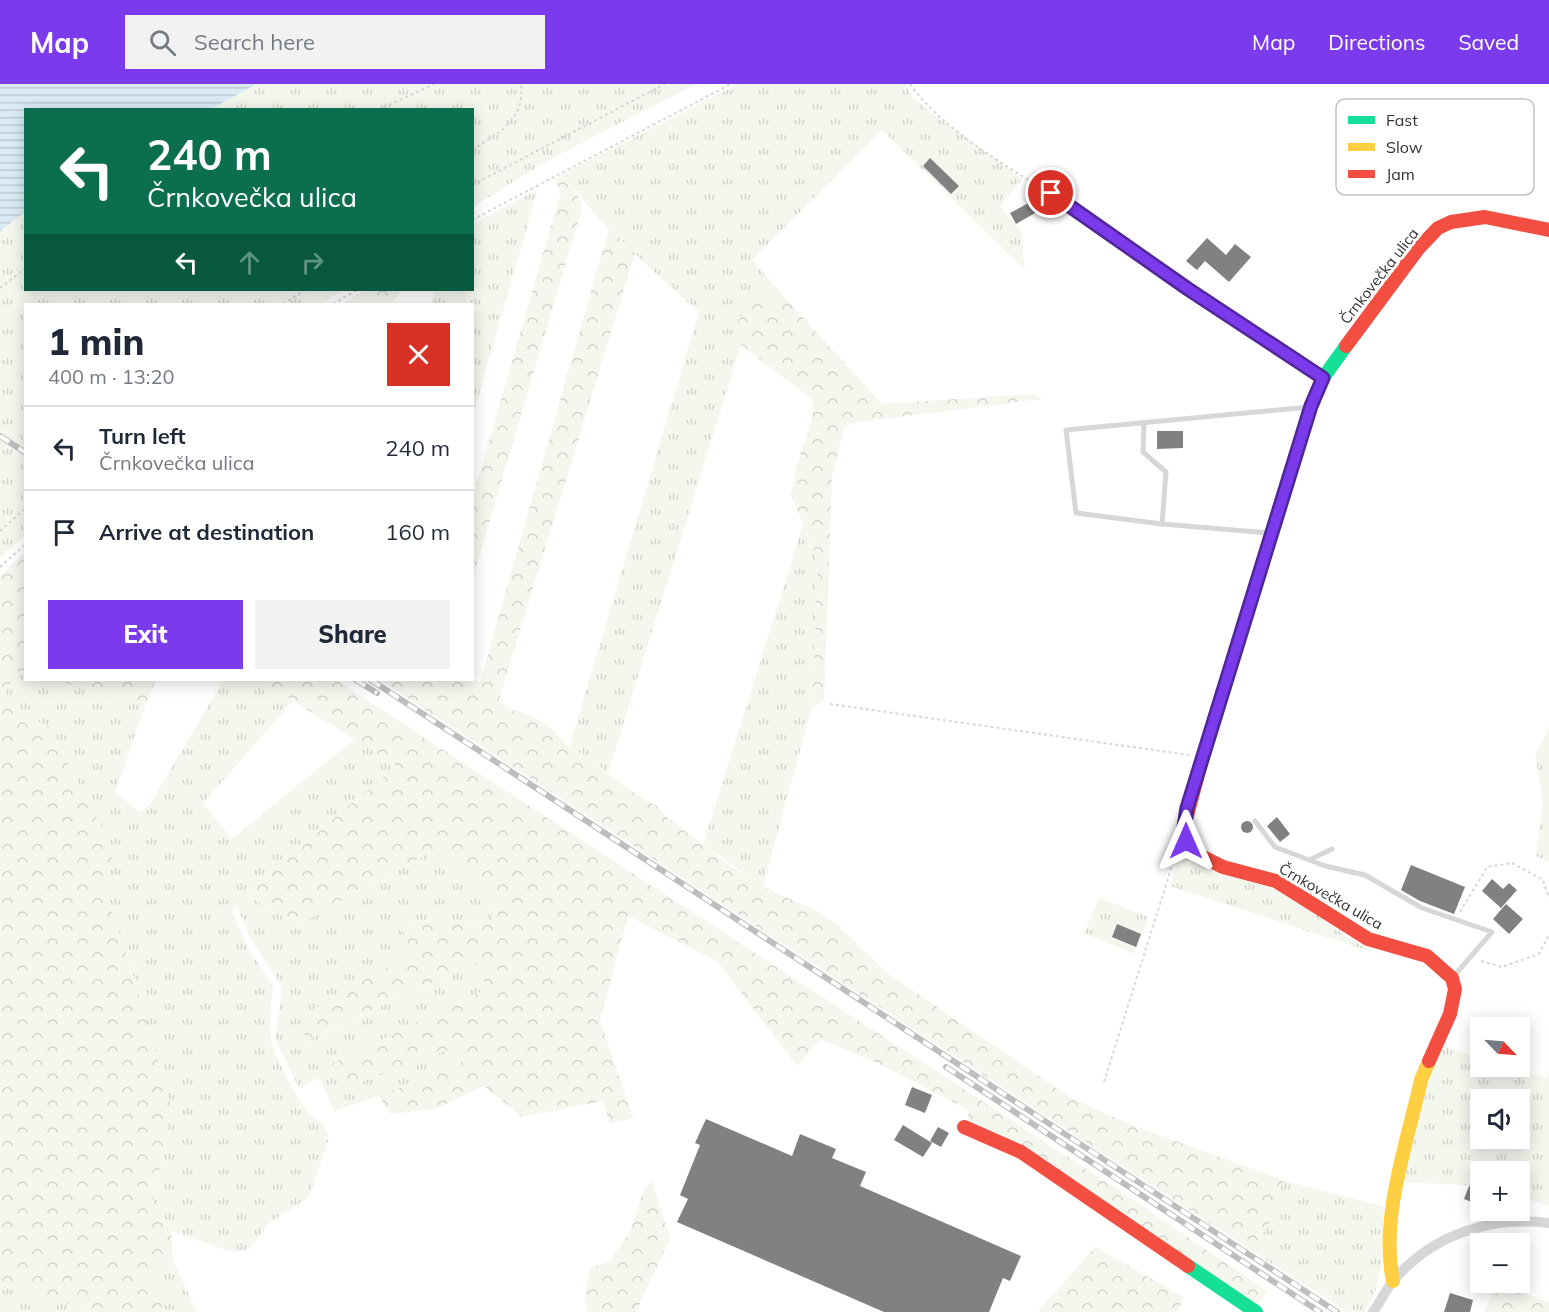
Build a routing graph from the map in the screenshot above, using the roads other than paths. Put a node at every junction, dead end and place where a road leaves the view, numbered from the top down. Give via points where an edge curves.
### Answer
1 (1051, 193) road end
2 (1549, 230) edge
3 (1323, 378) junction
4 (1311, 406) junction
5 (1144, 424) junction
6 (1161, 524) junction
7 (1272, 534) junction
8 (1255, 821) dead end
9 (1332, 849) dead end
10 (1311, 859) junction
11 (1452, 978) junction
12 (964, 1127) dead end
13 (1549, 1223) edge
14 (1393, 1281) junction
15 (1256, 1312) edge
16 (1373, 1312) edge

1 - 3 street
2 - 3 street, Črnkovečka ulica via 1485,217 1438,228 1418,249
3 - 4 street, Črnkovečka ulica
4 - 5 lane
4 - 7 street, Črnkovečka ulica
5 - 6 lane via 1143,452 1166,472
5 - 6 lane via 1066,430 1076,513
6 - 7 lane
7 - 11 street, Črnkovečka ulica via 1187,808 1186,841 1195,853 1223,867 1276,881 1368,939 1427,956
8 - 10 lane via 1275,847
9 - 10 lane
10 - 11 lane via 1365,875 1422,908 1492,932
11 - 14 street via 1455,989 1450,1014 1421,1080 1389,1224 1388,1256
12 - 15 street via 1022,1152
13 - 14 street via 1525,1220 1482,1225 1456,1233 1427,1250
14 - 16 street

